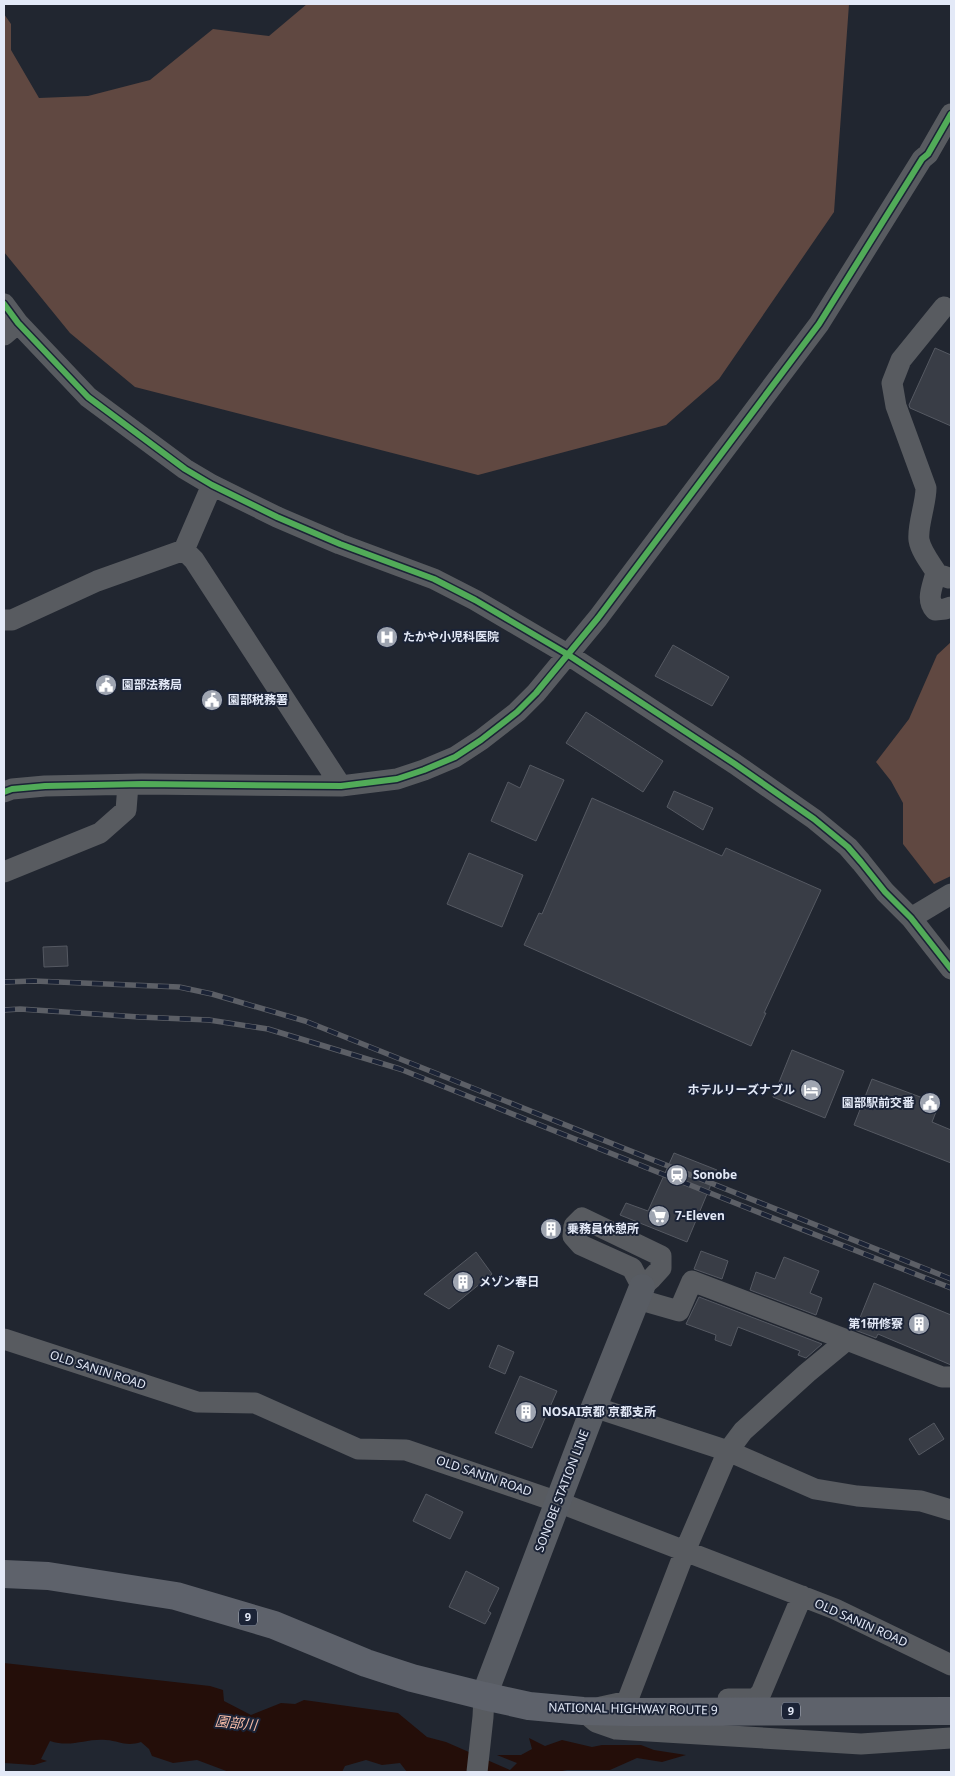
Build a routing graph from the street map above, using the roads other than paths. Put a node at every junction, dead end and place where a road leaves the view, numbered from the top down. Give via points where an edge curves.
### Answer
1 (951, 114) edge
2 (4, 304) edge
3 (944, 307) dead end
4 (11, 329) edge
5 (212, 485) junction
6 (184, 550) junction
7 (945, 577) edge
8 (951, 607) edge
9 (4, 620) edge
10 (567, 654) junction
11 (128, 785) junction
12 (341, 786) junction
13 (4, 792) edge
14 (4, 872) edge
15 (951, 894) edge
16 (911, 918) junction
17 (951, 969) edge
18 (640, 1293) joint
19 (4, 1339) edge
20 (847, 1340) junction
21 (951, 1377) edge
22 (594, 1406) junction
23 (728, 1451) junction
24 (558, 1502) junction
25 (951, 1510) edge
26 (685, 1551) junction
27 (4, 1574) edge
28 (802, 1596) junction
29 (951, 1664) edge
30 (628, 1699) junction
31 (483, 1707) junction
32 (583, 1711) junction
33 (951, 1711) edge
34 (951, 1738) edge
35 (477, 1772) edge

1 - 10 street via 819,324 598,618
2 - 4 street
3 - 7 street via 901,360 892,383 896,406 926,488 919,541
4 - 5 street via 88,397 185,469
5 - 6 street
5 - 10 street via 340,544 434,579
6 - 9 street via 97,581 12,620
6 - 12 street via 194,560
7 - 8 street via 935,576 931,605 935,610
10 - 12 street via 517,712 455,757 397,779
10 - 16 street via 814,820 848,847
11 - 12 street
11 - 13 street via 45,786
11 - 14 street via 126,810 100,833
15 - 16 street
16 - 17 street
18 - 20 street via 679,1311 692,1281
18 - 22 main road, SONOBE STATION LINE
19 - 24 street, OLD SANIN ROAD via 197,1402 255,1403 358,1449 406,1450
20 - 21 street via 942,1377
20 - 23 street via 743,1431
22 - 23 street
22 - 24 main road, SONOBE STATION LINE
23 - 25 street via 815,1489 921,1501
23 - 26 street
24 - 26 street, OLD SANIN ROAD
24 - 31 main road, SONOBE STATION LINE
26 - 28 street, OLD SANIN ROAD
26 - 30 street
27 - 31 highway, NATIONAL HIGHWAY ROUTE 9 / 9 via 48,1576 176,1596 274,1625
28 - 29 street, OLD SANIN ROAD
28 - 30 street via 761,1693 754,1699
30 - 32 street
31 - 32 highway, NATIONAL HIGHWAY ROUTE 9 / 9 via 529,1706
31 - 35 street
32 - 33 highway, NATIONAL HIGHWAY ROUTE 9 / 9
32 - 34 street via 596,1722 616,1729 861,1744

